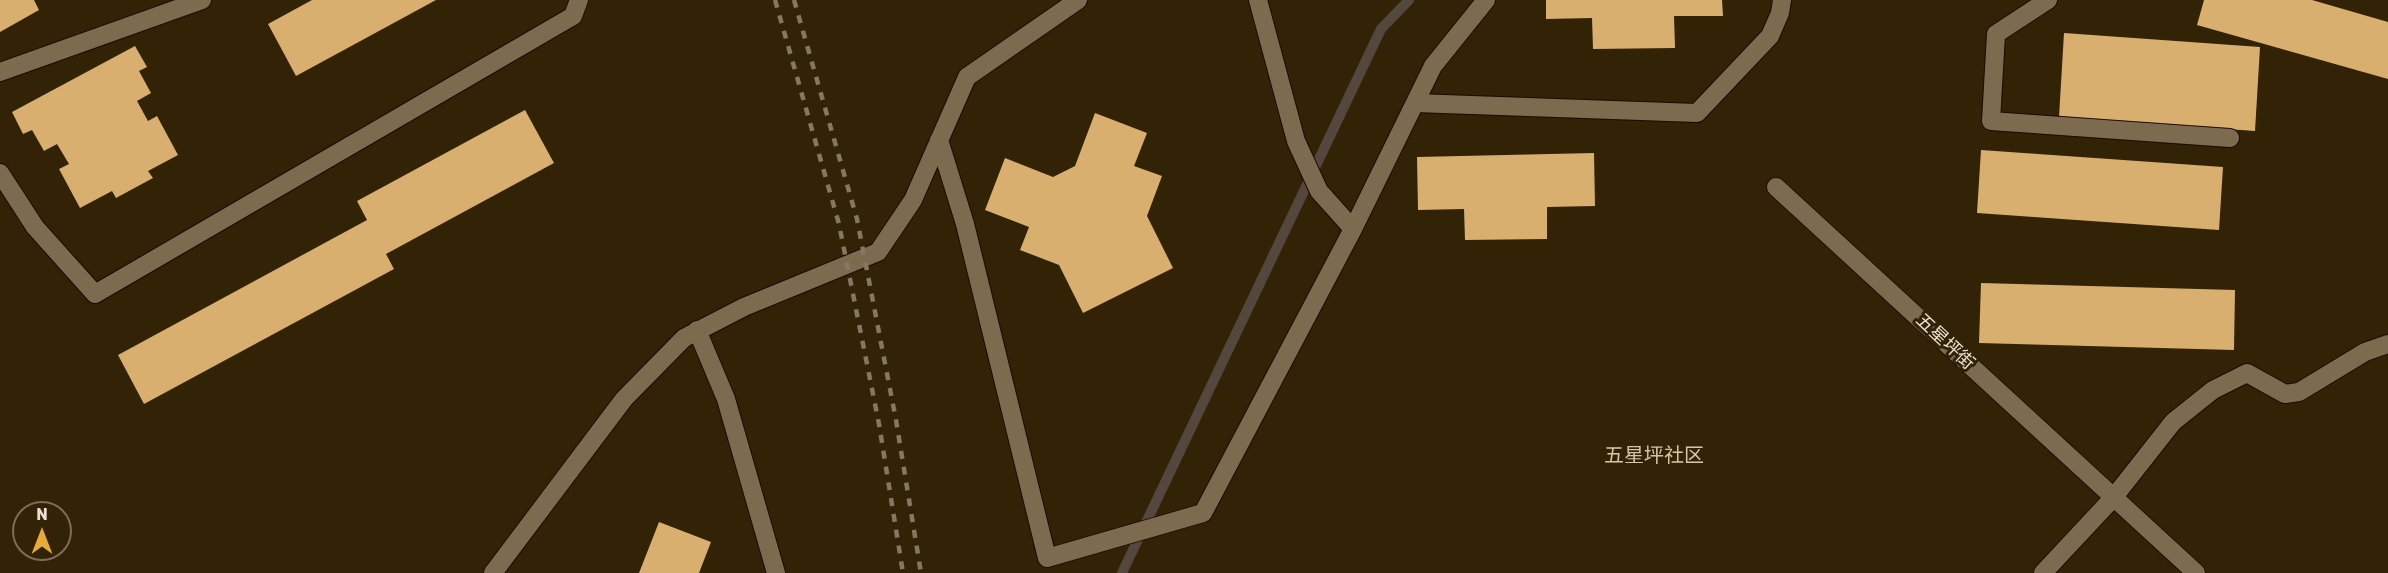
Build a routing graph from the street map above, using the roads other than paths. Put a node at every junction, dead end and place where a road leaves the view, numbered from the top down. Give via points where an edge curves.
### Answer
1 (202, 0) edge
2 (579, 0) edge
3 (1078, 0) edge
4 (1258, 0) edge
5 (1486, 0) edge
6 (1782, 0) edge
7 (2048, 0) edge
8 (0, 72) edge
9 (1415, 103) junction
10 (2230, 138) dead end
11 (939, 140) junction
12 (0, 173) edge
13 (1776, 187) dead end
14 (1353, 229) junction
15 (697, 330) junction
16 (2388, 344) edge
17 (2114, 497) junction
18 (493, 573) edge
19 (776, 573) edge
20 (2043, 573) edge
21 (2196, 573) edge

1 - 8 street
2 - 12 street via 573,16 95,294 35,227
3 - 11 street via 967,77
4 - 14 street via 1296,141 1319,191
5 - 9 street via 1433,66
6 - 9 street via 1770,36 1697,113
7 - 10 street via 1996,34 1991,121
9 - 14 street
11 - 14 street via 965,224 1047,558 1203,513
11 - 15 street via 913,200 878,252
13 - 17 street, 五星坪街
15 - 18 street via 684,338 624,399
15 - 19 street via 726,399
16 - 17 street via 2365,352 2299,392 2285,394 2247,373 2213,390 2173,422
17 - 20 street
17 - 21 street, 五星坪街

